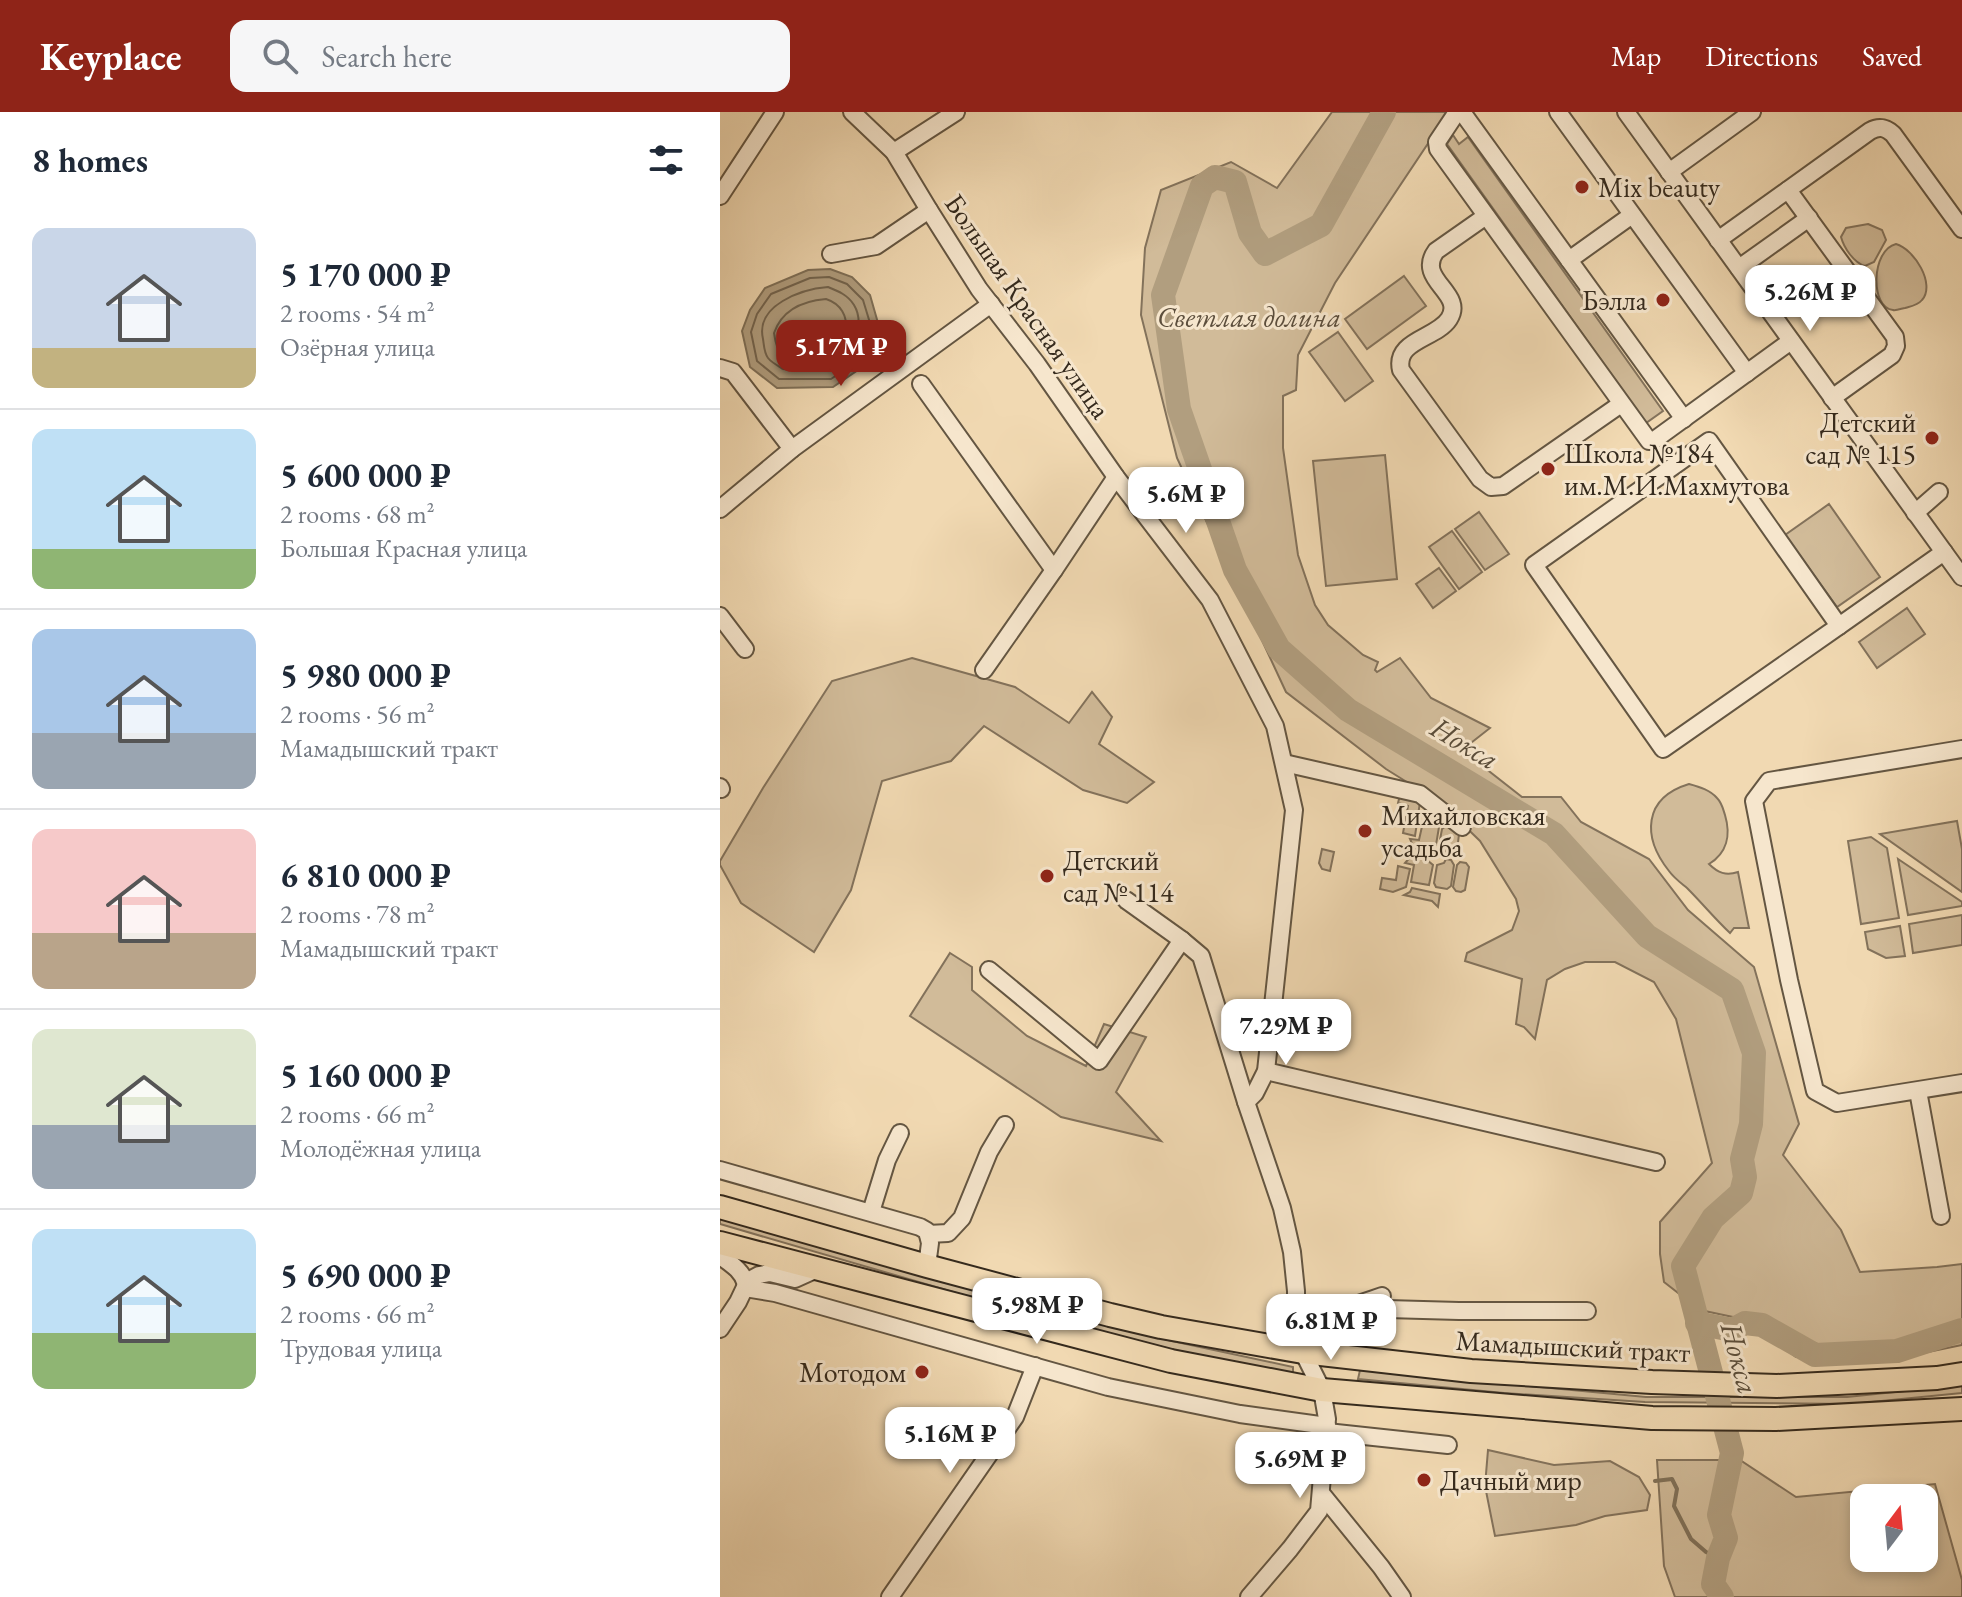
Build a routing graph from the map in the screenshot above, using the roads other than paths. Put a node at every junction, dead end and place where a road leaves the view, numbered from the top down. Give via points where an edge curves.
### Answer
1 (775, 112) edge
2 (852, 112) edge
3 (956, 112) edge
4 (1460, 112) edge
5 (1558, 112) edge
6 (1626, 112) edge
7 (1752, 112) edge
8 (894, 152) junction
9 (1669, 172) junction
10 (1788, 190) junction
11 (720, 196) edge
12 (929, 210) junction
13 (1632, 215) junction
14 (1486, 216) junction
15 (1809, 218) junction
16 (1962, 229) edge
17 (1718, 240) junction
18 (831, 254) dead end
19 (1569, 260) junction
20 (1739, 268) junction
21 (991, 304) junction
22 (1791, 341) junction
23 (720, 368) edge
24 (1747, 373) junction
25 (921, 384) dead end
26 (1832, 398) junction
27 (1621, 404) junction
28 (1684, 419) junction
29 (792, 449) junction
30 (1116, 477) junction
31 (1939, 492) dead end
32 (720, 509) edge
33 (1915, 513) junction
34 (1944, 552) junction
35 (1054, 570) junction
36 (1962, 577) edge
37 (720, 616) edge
38 (1839, 626) junction
39 (745, 649) dead end
40 (984, 670) dead end
41 (1962, 749) edge
42 (1284, 763) junction
43 (1462, 827) dead end
44 (1126, 900) dead end
45 (1182, 940) junction
46 (989, 970) dead end
47 (1266, 1071) junction
48 (1962, 1083) edge
49 (1918, 1091) junction
50 (1246, 1102) junction
51 (1005, 1125) dead end
52 (900, 1133) dead end
53 (1656, 1162) dead end
54 (720, 1170) edge
55 (720, 1207) edge
56 (871, 1212) junction
57 (1941, 1216) dead end
58 (928, 1234) junction
59 (720, 1243) edge
60 (720, 1256) edge
61 (927, 1266) junction
62 (815, 1270) junction
63 (743, 1291) junction
64 (720, 1295) edge
65 (1382, 1296) dead end
66 (1351, 1308) junction
67 (1587, 1311) dead end
68 (1296, 1314) junction
69 (721, 1327) edge
70 (1303, 1352) junction
71 (1035, 1366) junction
72 (1962, 1374) edge
73 (1322, 1390) junction
74 (1962, 1409) edge
75 (1327, 1429) junction
76 (1448, 1445) dead end
77 (1321, 1493) junction
78 (890, 1597) edge
79 (1249, 1597) edge
80 (1402, 1597) edge

1 - 11 street
2 - 8 street, Большая Красная улица
3 - 8 street
4 - 14 street via 1437,147
4 - 19 street
5 - 13 street
6 - 9 street
7 - 9 street
8 - 12 street, Большая Красная улица
9 - 17 street
10 - 15 street
10 - 16 street via 1870,131 1883,128 1893,134
10 - 17 street
12 - 18 street via 876,246
12 - 21 street, Большая Красная улица
13 - 19 street
13 - 24 street
14 - 27 street
14 - 27 street via 1431,258 1430,268 1451,300 1452,311 1447,322 1402,353 1401,370 1480,479 1497,487
15 - 20 street
15 - 26 street via 1896,342 1892,355
17 - 20 street
19 - 28 street
20 - 22 street
21 - 29 street
21 - 30 street, Большая Красная улица
22 - 24 street
22 - 26 street
23 - 29 street via 733,372
24 - 28 street
25 - 35 street
26 - 33 street
27 - 28 street via 1650,441
29 - 32 street
30 - 35 street
30 - 42 street, Большая Красная улица via 1210,600 1275,726
31 - 33 street
33 - 34 street
34 - 36 street
34 - 38 street
35 - 40 street
37 - 39 street
38 - 38 street via 1709,441 1534,565 1663,749
41 - 49 street via 1769,781 1754,801 1815,1091 1837,1103
42 - 43 street via 1420,794
42 - 47 street, Большая Красная улица via 1294,810
44 - 45 street
45 - 46 street via 1099,1061
45 - 50 street via 1201,956
47 - 50 street, Большая Красная улица
47 - 53 street
48 - 49 street
49 - 57 street
50 - 68 street via 1282,1208 1292,1252
51 - 58 street via 962,1218 948,1233
52 - 56 street
54 - 56 street
55 - 61 main road, Мамадышский тракт
56 - 58 street
58 - 61 street
59 - 62 main road
60 - 63 street via 745,1280
61 - 70 main road, Мамадышский тракт via 1161,1327
62 - 63 street via 795,1279 759,1275
62 - 73 main road via 1171,1361
63 - 64 street
63 - 69 street
63 - 71 street via 775,1293
65 - 66 street
66 - 67 street
66 - 68 street
68 - 70 street
70 - 72 main road, Мамадышский тракт via 1471,1371 1652,1382 1777,1386
70 - 73 street
71 - 75 street via 1108,1387
71 - 78 street via 1015,1417
73 - 74 main road via 1652,1418 1776,1419
73 - 75 street
75 - 76 street
75 - 77 street
77 - 79 street via 1319,1511
77 - 80 street

